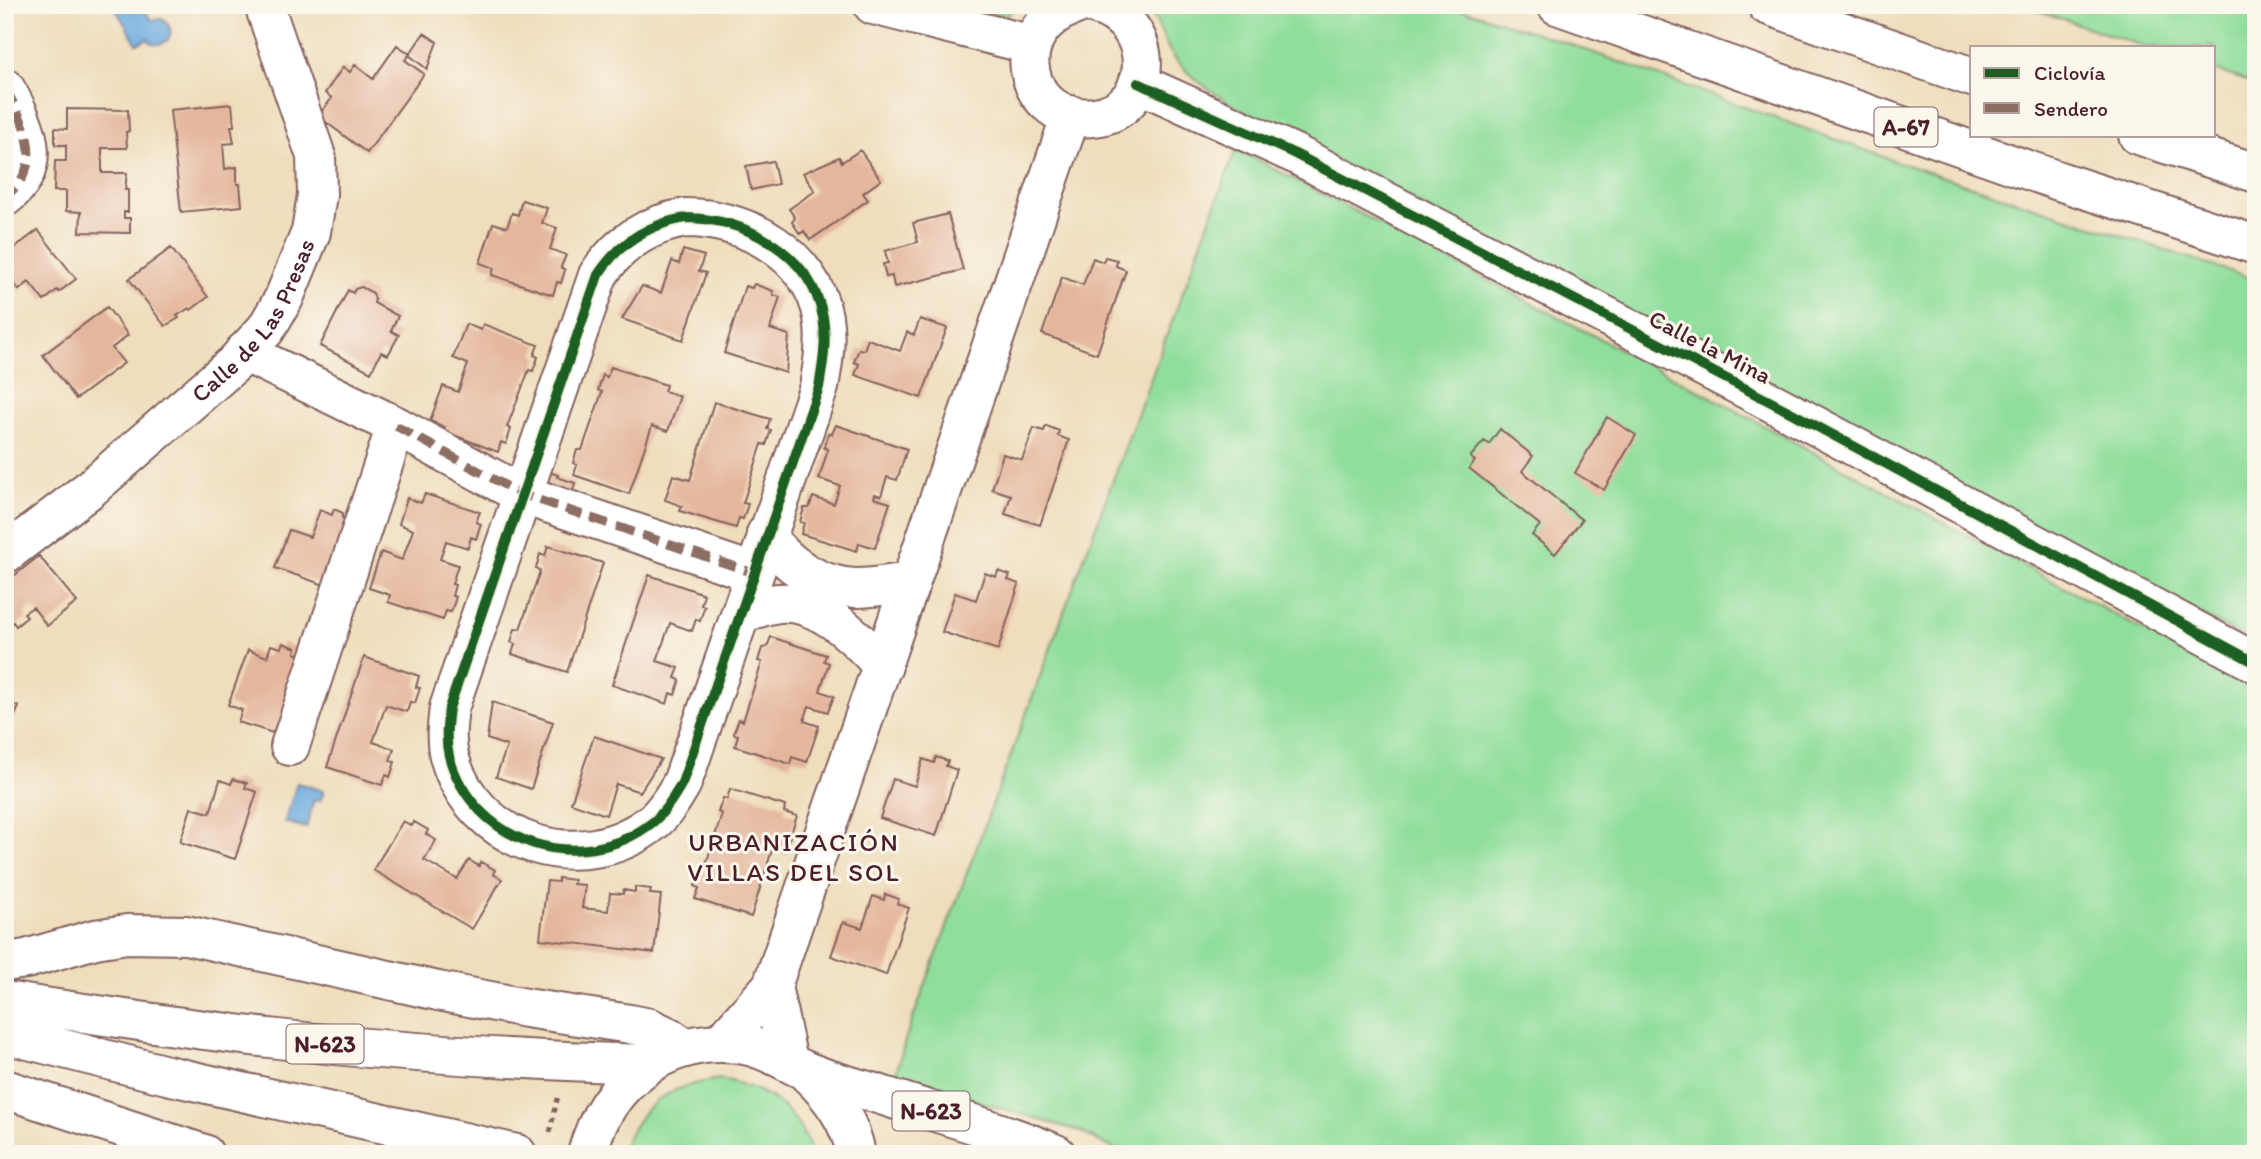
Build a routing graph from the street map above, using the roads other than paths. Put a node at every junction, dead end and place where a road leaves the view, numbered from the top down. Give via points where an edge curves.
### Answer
1 (264, 5) edge
2 (873, 5) edge
3 (1076, 5) edge
4 (1096, 5) edge
5 (1557, 5) edge
6 (1767, 5) edge
7 (1032, 45) junction
8 (1970, 76) edge
9 (1138, 83) junction
10 (5, 88) edge
11 (1071, 115) junction
12 (2141, 136) edge
13 (2256, 173) edge
14 (5, 197) edge
15 (2256, 245) edge
16 (244, 352) junction
17 (396, 426) junction
18 (521, 494) junction
19 (766, 534) junction
20 (5, 554) edge
21 (754, 573) junction
22 (910, 582) junction
23 (742, 614) junction
24 (2256, 663) edge
25 (883, 666) junction
26 (290, 746) dead end
27 (5, 961) edge
28 (772, 986) junction
29 (5, 1001) edge
30 (5, 1034) edge
31 (703, 1046) junction
32 (648, 1064) junction
33 (797, 1066) junction
34 (5, 1089) edge
35 (204, 1154) edge
36 (517, 1154) edge
37 (587, 1154) edge
38 (856, 1154) edge
39 (1056, 1154) edge

1 - 16 main road, Calle de Las Presas via 316,156 317,195 311,232 289,287 266,329
2 - 7 main road
3 - 7 main road via 1047,20
4 - 9 main road via 1129,23 1138,39 1143,56
5 - 15 main road, A-67
6 - 8 main road
7 - 11 main road via 1030,69 1035,88 1046,102
9 - 11 main road via 1124,104 1111,112 1096,117
9 - 24 main road, Calle la Mina via 1295,154 1805,419
10 - 14 main road via 26,130 30,153 26,172
11 - 22 main road
12 - 13 main road
16 - 17 main road
16 - 20 main road, Calle de Las Presas via 90,489
17 - 18 main road
17 - 26 main road
18 - 19 main road via 603,268 624,244 665,221 725,221 744,228 798,266 823,318 819,387
18 - 21 main road
18 - 23 main road via 455,688 446,731 448,753 469,801 508,832 529,843 579,851 606,847 654,821 682,783
19 - 21 main road
19 - 22 main road via 787,561 823,580 854,588
21 - 23 main road
22 - 25 main road
23 - 25 main road via 778,603 815,611 847,630
25 - 28 main road
27 - 31 main road via 127,934 186,936 450,993 650,1028
28 - 31 main road
28 - 33 main road
29 - 32 main road, N-623 via 178,1027 375,1049
30 - 36 main road
31 - 32 main road
31 - 33 main road via 747,1045
32 - 37 main road via 615,1094 593,1130
33 - 38 main road via 835,1103
33 - 39 main road, N-623
34 - 35 main road

